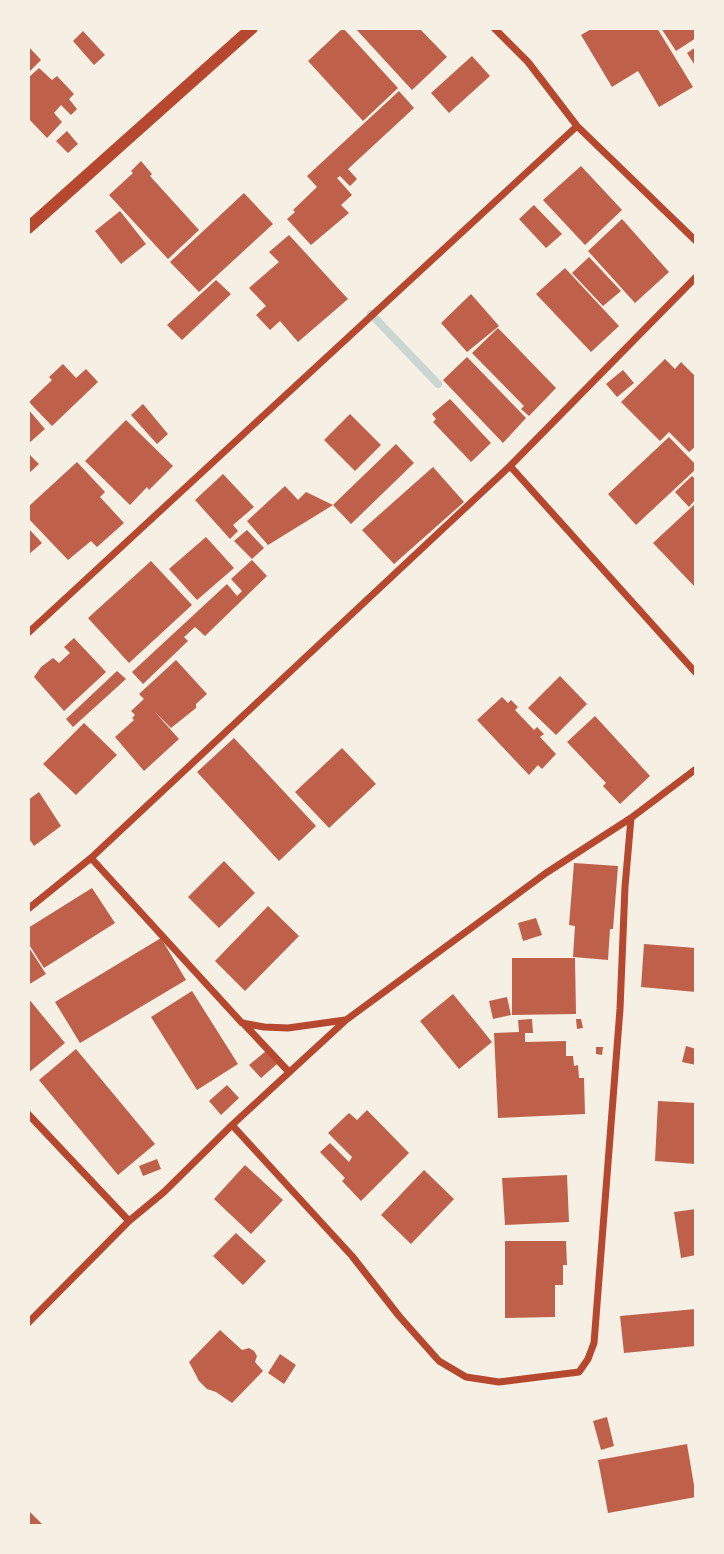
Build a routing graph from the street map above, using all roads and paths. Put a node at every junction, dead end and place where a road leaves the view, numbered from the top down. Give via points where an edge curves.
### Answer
1 (253, 28) edge
2 (494, 28) edge
3 (577, 126) junction
4 (28, 228) edge
5 (696, 241) edge
6 (696, 277) edge
7 (510, 466) junction
8 (28, 633) edge
9 (696, 673) edge
10 (696, 769) edge
11 (631, 818) junction
12 (91, 858) junction
13 (28, 909) edge
14 (346, 1020) junction
15 (242, 1023) junction
16 (289, 1072) junction
17 (28, 1114) edge
18 (232, 1125) junction
19 (129, 1221) junction
20 (28, 1323) edge

1 - 4 street
2 - 3 street
3 - 5 street
3 - 8 street
6 - 7 street
7 - 9 street
7 - 12 street
10 - 11 street
11 - 14 street via 547,873
11 - 18 street via 594,1343 579,1372 499,1382 466,1377 439,1361 321,1220
12 - 13 street
12 - 15 street
14 - 15 street via 288,1028
14 - 16 street
15 - 16 street
16 - 18 street
17 - 19 street
18 - 19 street
19 - 20 street

